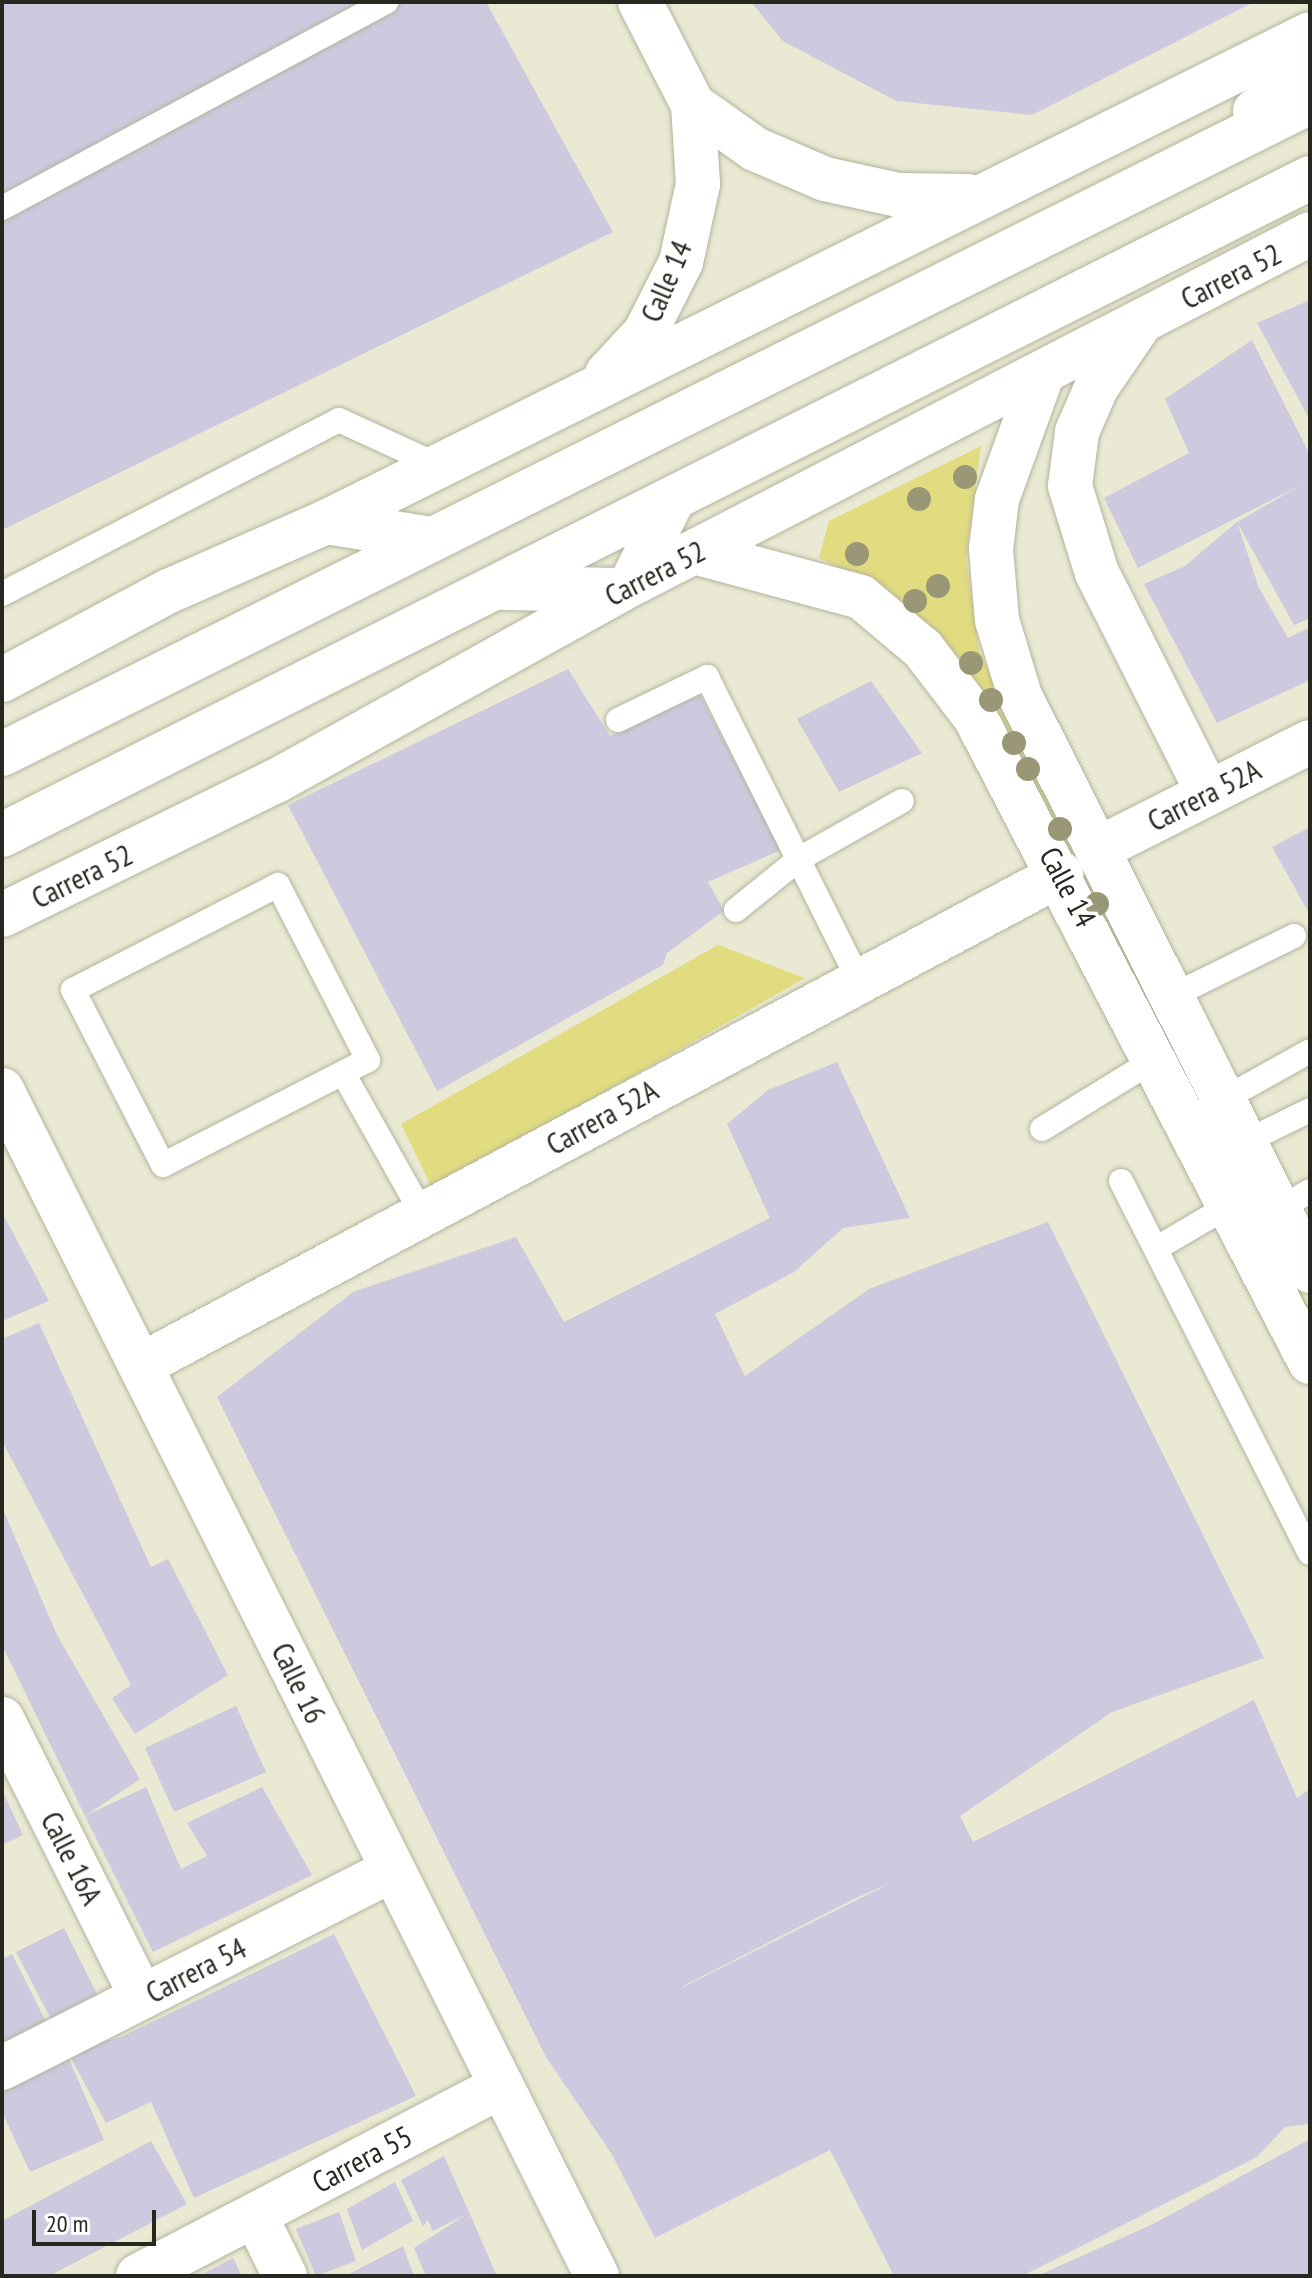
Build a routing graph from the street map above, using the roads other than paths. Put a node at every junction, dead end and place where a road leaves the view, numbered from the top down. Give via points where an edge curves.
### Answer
1 (386, 2) edge
2 (640, 2) edge
3 (1310, 34) edge
4 (1310, 66) edge
5 (1310, 102) edge
6 (693, 105) junction
7 (1207, 150) junction
8 (1310, 178) edge
9 (1310, 194) edge
10 (974, 196) junction
11 (2, 208) edge
12 (1234, 217) junction
13 (1310, 234) edge
14 (1141, 322) junction
15 (1042, 375) junction
16 (592, 391) junction
17 (439, 466) junction
18 (672, 501) junction
19 (326, 522) junction
20 (432, 539) junction
21 (694, 552) junction
22 (626, 587) junction
23 (498, 588) junction
24 (2, 594) edge
25 (2, 680) edge
26 (618, 720) dead end
27 (1310, 742) edge
28 (2, 754) edge
29 (1208, 793) junction
30 (902, 801) dead end
31 (2, 835) edge
32 (1098, 849) junction
33 (799, 859) junction
34 (1061, 874) junction
35 (736, 910) dead end
36 (2, 915) edge
37 (1294, 936) dead end
38 (858, 978) junction
39 (1172, 996) junction
40 (1310, 1051) edge
41 (1156, 1059) junction
42 (343, 1073) junction
43 (2, 1090) edge
44 (1224, 1099) junction
45 (1310, 1110) edge
46 (1042, 1129) dead end
47 (1245, 1142) junction
48 (1121, 1181) dead end
49 (1294, 1201) edge
50 (1230, 1205) junction
51 (423, 1215) junction
52 (1157, 1248) junction
53 (1310, 1271) edge
54 (1310, 1362) edge
55 (143, 1364) junction
56 (1310, 1553) edge
57 (2, 1719) edge
58 (390, 1871) junction
59 (142, 1997) junction
60 (2, 2068) edge
61 (500, 2087) junction
62 (255, 2215) junction
63 (138, 2276) edge
64 (285, 2276) edge
65 (597, 2276) edge

1 - 11 lane
2 - 6 street, Calle 14
3 - 10 street
4 - 7 street
5 - 7 street
6 - 10 street, Calle 14 via 755,149 825,179 898,195
6 - 16 street, Calle 14 via 698,184 681,262 645,333
7 - 20 street
8 - 12 street, Carrera 52
9 - 12 street
10 - 16 street
12 - 18 street, Carrera 52
13 - 14 street, Carrera 52
14 - 15 street, Carrera 52
14 - 29 street via 1091,399 1073,445 1070,486 1097,573
15 - 21 street, Carrera 52
15 - 32 street, Calle 14 via 997,499 991,549 997,620 1020,696
16 - 17 street
17 - 19 street
17 - 24 lane via 339,420
18 - 22 street
18 - 23 street, Carrera 52
19 - 20 street
19 - 25 street via 169,591
20 - 28 street
21 - 22 street, Carrera 52
21 - 34 street, Calle 14 via 861,597 923,649 975,717
22 - 23 street
22 - 36 street, Carrera 52 via 276,781
23 - 31 street, Carrera 52
26 - 33 lane via 707,677
27 - 29 street, Carrera 52A
29 - 32 street, Carrera 52A
30 - 33 lane
32 - 39 street, Calle 14
33 - 35 lane
33 - 38 lane
34 - 38 street, Carrera 52A
34 - 41 street, Calle 14
37 - 39 lane
38 - 51 street, Carrera 52A
39 - 44 street, Calle 14
40 - 44 lane
41 - 46 lane
41 - 50 street, Calle 14
42 - 42 lane via 368,1060 278,885 73,990 163,1165
42 - 51 lane
43 - 55 street, Calle 16
44 - 47 street, Calle 14
45 - 47 lane
47 - 49 street, Calle 14
48 - 52 lane
49 - 53 street, Calle 14
50 - 52 lane
50 - 54 street, Calle 14
51 - 55 street, Carrera 52A
52 - 56 lane
55 - 58 street, Calle 16
57 - 59 street, Calle 16A
58 - 59 street, Carrera 54
58 - 61 street, Calle 16
59 - 60 street, Carrera 54
61 - 62 street, Carrera 55
61 - 65 street, Calle 16
62 - 63 street, Carrera 55
62 - 64 street

